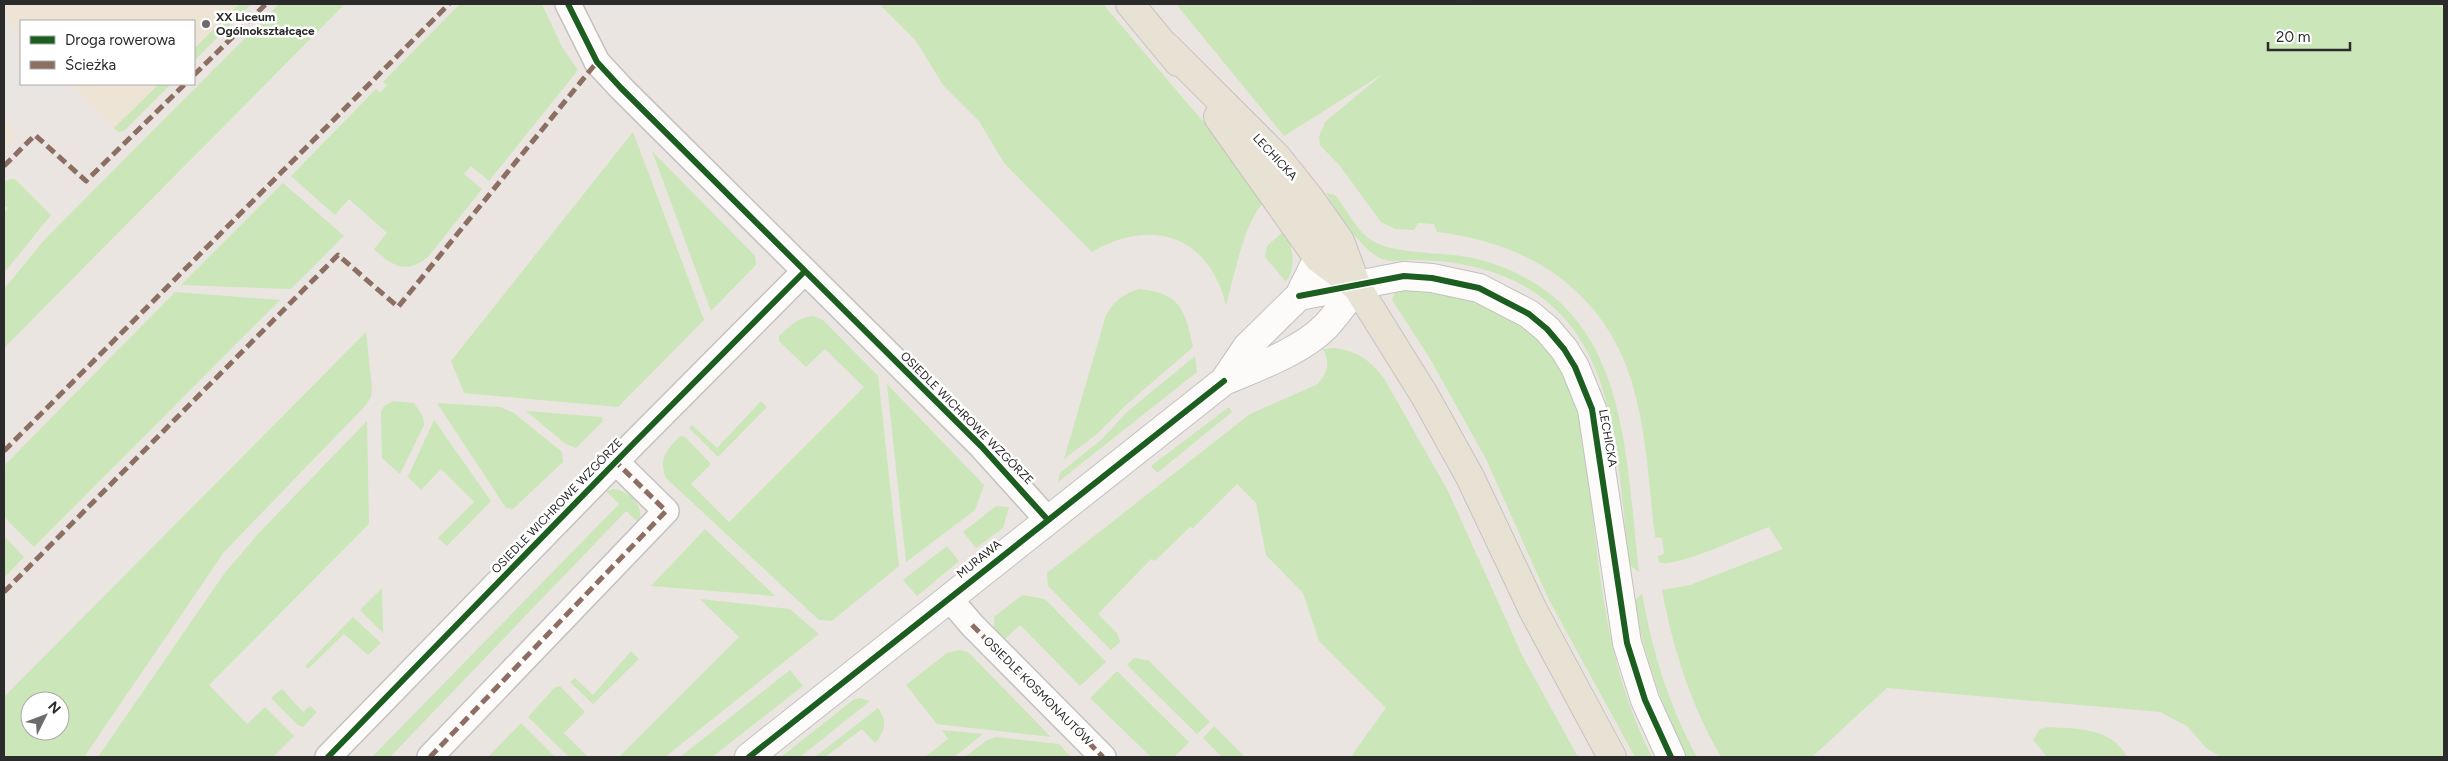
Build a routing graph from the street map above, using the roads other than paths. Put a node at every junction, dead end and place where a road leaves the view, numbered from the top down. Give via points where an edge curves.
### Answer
1 (568, 4) edge
2 (1130, 4) edge
3 (1167, 47) junction
4 (1318, 258) junction
5 (804, 272) junction
6 (1357, 287) junction
7 (1299, 296) junction
8 (1224, 381) junction
9 (616, 462) junction
10 (1047, 519) junction
11 (949, 598) junction
12 (328, 757) edge
13 (430, 757) edge
14 (748, 757) edge
15 (1103, 757) edge
16 (1612, 757) edge
17 (1671, 757) edge

1 - 5 street, OSIEDLE WICHROWE WZGÓRZE via 597,62
2 - 3 main road, LECHICKA
3 - 4 main road, LECHICKA
3 - 6 main road, LECHICKA via 1277,156 1299,183 1340,241
4 - 6 main road, LECHICKA
4 - 7 street, MURAWA
5 - 9 street, OSIEDLE WICHROWE WZGÓRZE
5 - 10 street, OSIEDLE WICHROWE WZGÓRZE via 982,447
6 - 7 street
6 - 8 street, MURAWA via 1325,327 1312,337 1264,364
6 - 16 main road, LECHICKA via 1425,396 1470,477 1533,610
6 - 17 street, LECHICKA via 1404,276 1479,288 1529,314 1564,348 1584,385 1592,409 1627,644 1645,700
7 - 8 street, MURAWA via 1247,347
8 - 10 street, MURAWA
9 - 12 street, OSIEDLE WICHROWE WZGÓRZE
9 - 13 street, OSIEDLE WICHROWE WZGÓRZE via 666,510
10 - 11 street, MURAWA
11 - 14 street, MURAWA
11 - 15 street, OSIEDLE KOSMONAUTÓW

